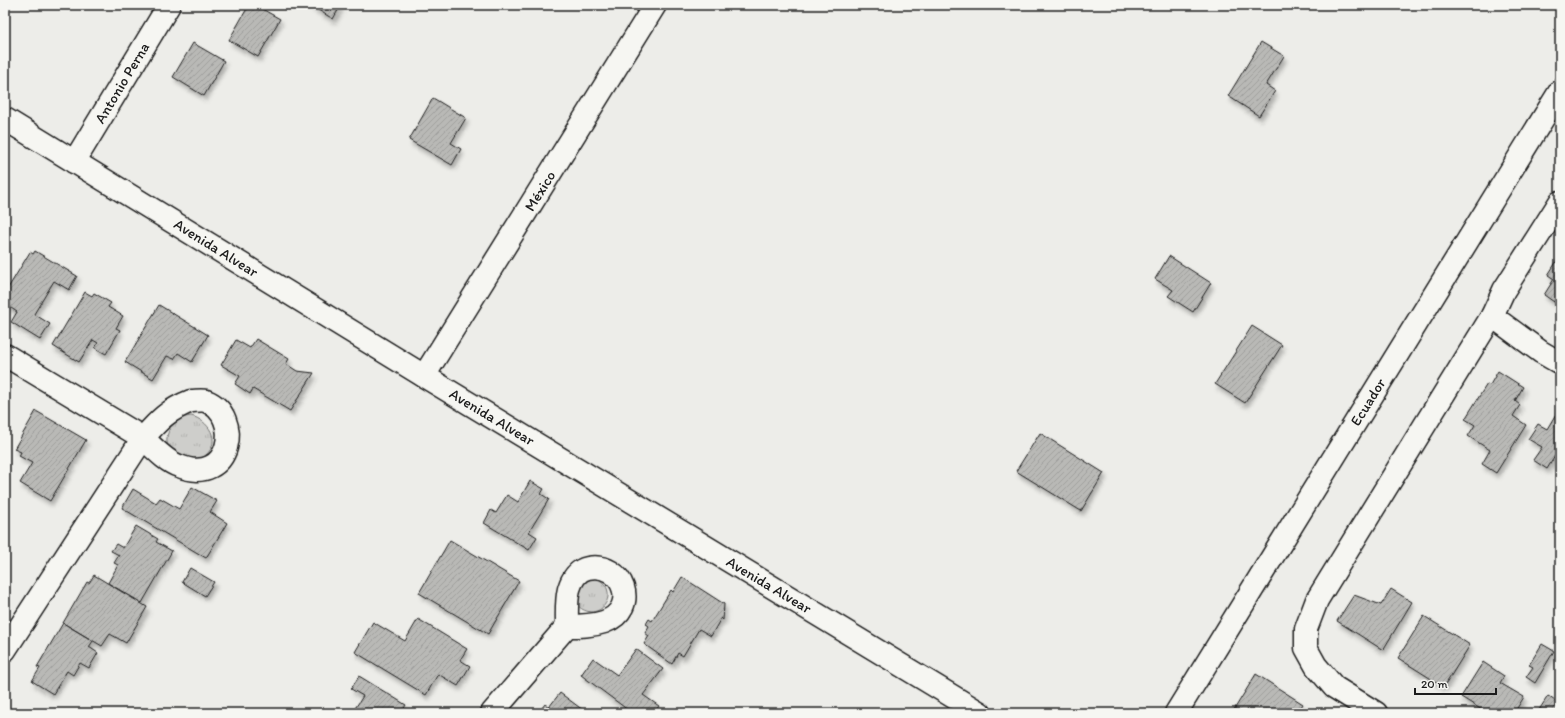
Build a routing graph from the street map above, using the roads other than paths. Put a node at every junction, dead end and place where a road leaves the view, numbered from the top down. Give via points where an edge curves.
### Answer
1 (169, 5) edge
2 (655, 5) edge
3 (1560, 91) edge
4 (5, 120) edge
5 (74, 162) junction
6 (1560, 202) edge
7 (1492, 316) junction
8 (5, 355) edge
9 (1560, 363) edge
10 (424, 376) junction
11 (567, 626) dead end
12 (5, 650) edge
13 (492, 713) edge
14 (980, 713) edge
15 (1176, 713) edge
16 (1376, 713) edge

1 - 5 street, Antonio Perna
2 - 10 street, México
3 - 15 street, Ecuador
4 - 5 street, Avenida Alvear
5 - 10 street, Avenida Alvear
6 - 7 street via 1504,290
7 - 9 street
7 - 16 street via 1317,600 1306,630 1306,648 1316,666 1334,687
8 - 12 street via 143,438
10 - 14 street, Avenida Alvear
11 - 13 street

